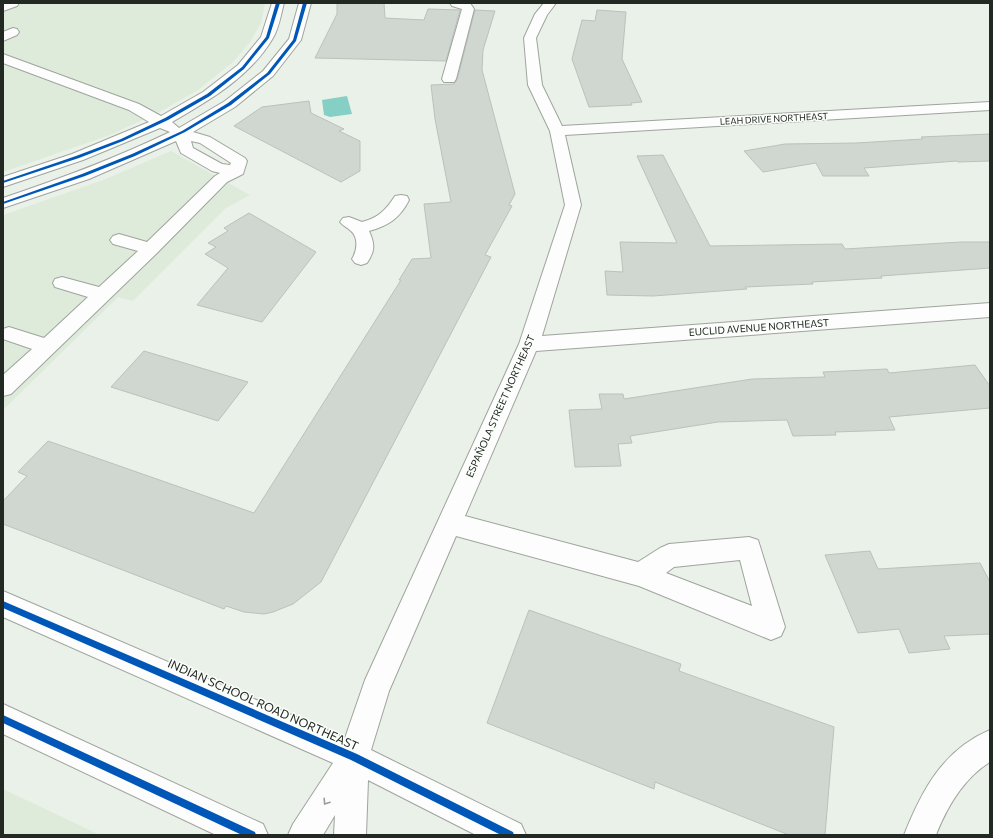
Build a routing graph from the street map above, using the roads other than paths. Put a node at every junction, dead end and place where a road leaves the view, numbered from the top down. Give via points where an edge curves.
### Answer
1 (13, 3) edge
2 (278, 3) edge
3 (305, 3) edge
4 (456, 3) edge
5 (550, 3) edge
6 (3, 7) edge
7 (3, 58) edge
8 (449, 79) dead end
9 (990, 106) edge
10 (162, 121) junction
11 (557, 131) junction
12 (181, 133) junction
13 (3, 182) edge
14 (400, 200) dead end
15 (3, 202) edge
16 (118, 240) dead end
17 (151, 249) junction
18 (361, 259) dead end
19 (62, 283) dead end
20 (102, 295) junction
21 (990, 310) edge
22 (9, 334) dead end
23 (529, 344) junction
24 (47, 346) junction
25 (18, 382) edge
26 (449, 523) junction
27 (642, 575) junction
28 (3, 604) edge
29 (3, 719) edge
30 (990, 745) edge
31 (354, 757) junction
32 (252, 835) edge
33 (304, 835) edge
34 (350, 835) edge
35 (510, 835) edge
36 (920, 835) edge

1 - 6 street
2 - 10 street via 270,33 247,64 210,93
3 - 12 street via 298,33 274,67 235,100
4 - 8 street via 465,5 468,9
5 - 11 street, ESPAÑOLA STREET NORTHEAST via 541,14 530,38 535,85
7 - 10 street
9 - 11 street, LEAH DRIVE NORTHEAST
10 - 12 street
10 - 13 street via 118,142
11 - 23 street, ESPAÑOLA STREET NORTHEAST via 573,205
12 - 15 street via 135,155
12 - 17 street via 204,140 239,161 237,171 221,180
14 - 18 street via 397,210 378,224 354,225 366,243
16 - 17 street
17 - 20 street
19 - 20 street
20 - 24 street
21 - 23 street, EUCLID AVENUE NORTHEAST
22 - 24 street
23 - 26 street, ESPAÑOLA STREET NORTHEAST
24 - 25 street
26 - 27 street
26 - 31 street, ESPAÑOLA STREET NORTHEAST via 375,690
27 - 27 street via 706,601 771,627 749,548 669,556
28 - 31 street, INDIAN SCHOOL ROAD NORTHEAST
29 - 32 street
30 - 36 street via 957,768 942,788
31 -> 33 street
31 - 34 street
31 - 35 street, INDIAN SCHOOL ROAD NORTHEAST

